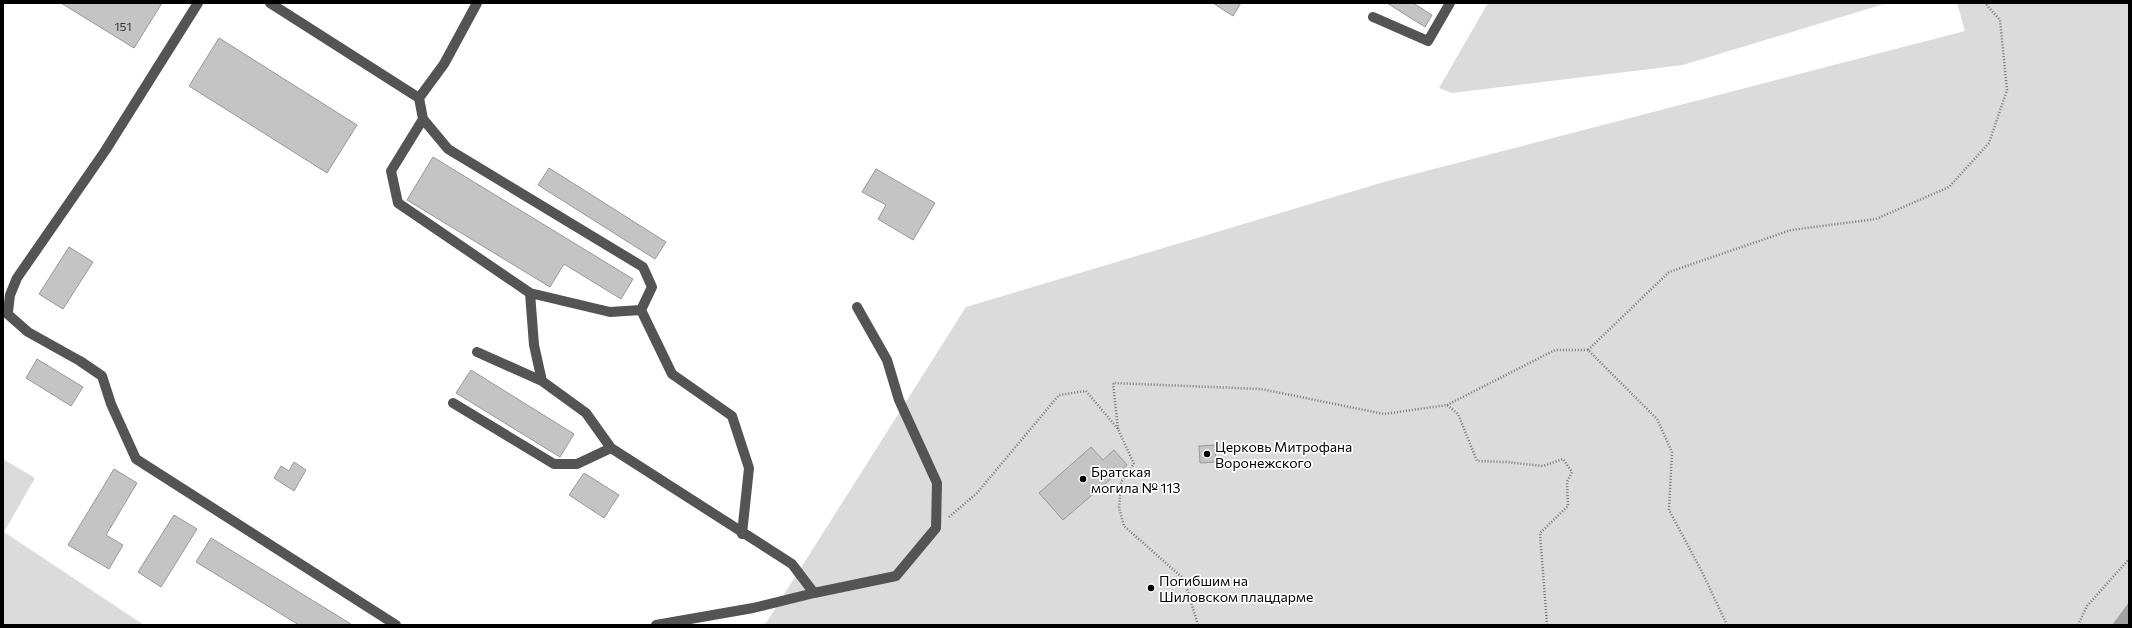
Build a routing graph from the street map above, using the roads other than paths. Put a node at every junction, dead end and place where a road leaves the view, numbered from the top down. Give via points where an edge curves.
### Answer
1 (198, 3) edge
2 (270, 3) edge
3 (477, 3) edge
4 (1450, 3) edge
5 (1373, 18) dead end
6 (419, 98) junction
7 (423, 119) junction
8 (530, 293) junction
9 (857, 307) dead end
10 (641, 310) junction
11 (5, 311) edge
12 (477, 352) dead end
13 (542, 381) junction
14 (453, 402) dead end
15 (611, 448) junction
16 (742, 534) junction
17 (814, 593) junction
18 (396, 625) edge
19 (656, 625) edge

1 - 11 lane via 105,151 17,278
2 - 6 lane
3 - 6 lane via 444,64
4 - 5 lane via 1428,41
6 - 7 lane
7 - 8 lane via 391,171 398,203
7 - 10 lane via 448,149 643,266 652,287
8 - 10 lane via 610,312
8 - 13 lane via 534,345
9 - 17 lane via 887,360 899,400 937,483 936,528 896,576
10 - 16 lane via 672,374 732,416 749,468
11 - 18 lane via 28,332 102,376 111,404 136,459
12 - 13 lane
13 - 15 lane via 586,413
14 - 15 lane via 554,464 577,464
15 - 16 lane
16 - 17 lane via 792,564
17 - 19 lane via 754,608

